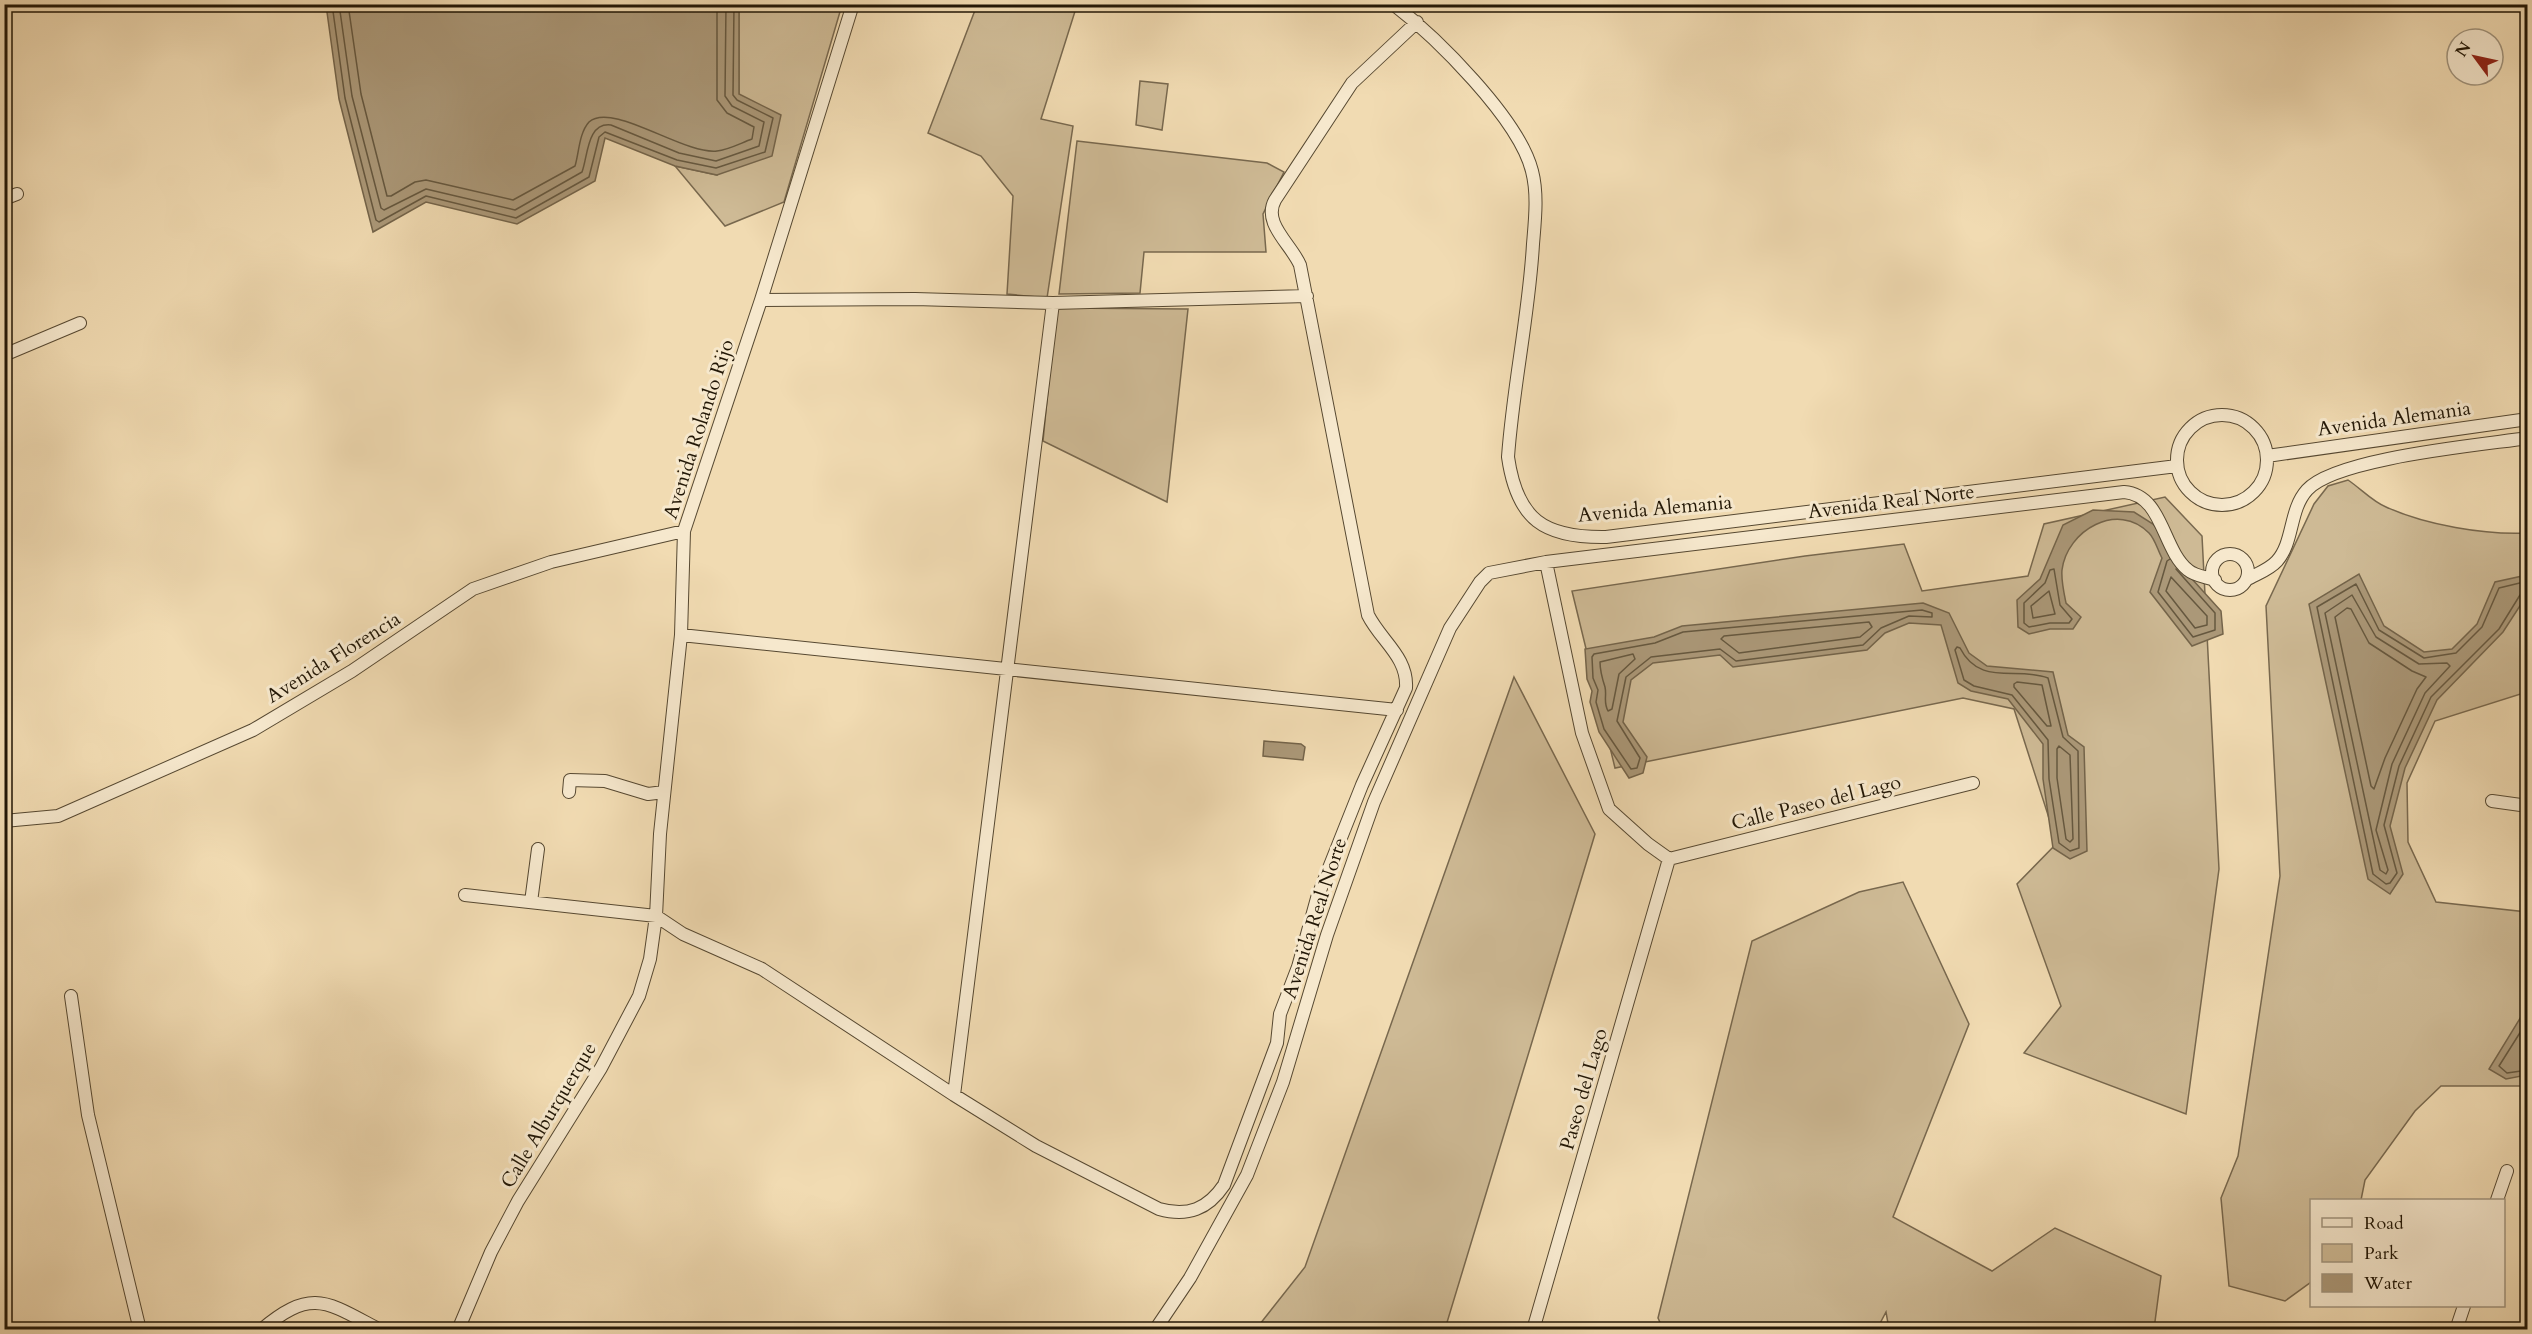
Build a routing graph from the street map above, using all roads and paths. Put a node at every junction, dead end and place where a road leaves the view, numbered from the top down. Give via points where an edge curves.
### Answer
1 (853, 4) edge
2 (1393, 4) edge
3 (1417, 22) junction
4 (18, 194) dead end
5 (4, 199) edge
6 (1307, 296) junction
7 (761, 300) junction
8 (1053, 303) junction
9 (80, 323) dead end
10 (4, 355) edge
11 (2528, 419) edge
12 (2528, 438) edge
13 (2267, 456) junction
14 (2177, 466) junction
15 (684, 531) junction
16 (1546, 562) junction
17 (2247, 565) junction
18 (2213, 566) junction
19 (2265, 570) junction
20 (2199, 575) junction
21 (2215, 580) junction
22 (2246, 580) junction
23 (681, 635) junction
24 (1008, 671) junction
25 (1397, 710) junction
26 (1973, 783) dead end
27 (569, 792) dead end
28 (664, 792) junction
29 (2492, 801) dead end
30 (2528, 806) edge
31 (4, 821) edge
32 (538, 849) dead end
33 (1669, 859) junction
34 (465, 895) dead end
35 (531, 902) junction
36 (656, 916) junction
37 (71, 996) dead end
38 (954, 1095) junction
39 (2507, 1171) dead end
40 (2497, 1199) edge
41 (2463, 1307) edge
42 (140, 1329) edge
43 (261, 1329) edge
44 (380, 1329) edge
45 (458, 1329) edge
46 (1155, 1329) edge
47 (1533, 1329) edge
48 (2456, 1329) edge

1 - 7 street, Avenida Rolando Rijo
2 - 3 street, Avenida Alemania
3 - 6 street via 1352,83 1272,205 1273,223 1297,258
3 - 14 street, Avenida Alemania via 1493,103 1524,151 1532,171 1532,272 1508,457 1512,481 1523,506 1554,532 1605,537
4 - 5 street
6 - 8 street
6 - 25 street via 1368,615 1407,675
7 - 8 street
7 - 15 street, Avenida Rolando Rijo
8 - 24 street
9 - 10 street
11 - 13 street, Avenida Alemania
12 - 19 street via 2367,463 2319,479 2298,503 2283,552
13 - 14 street via 2262,481 2244,500 2232,504 2217,505 2195,497 2180,478
13 - 14 street via 2257,432 2236,417 2223,415 2208,417 2187,431 2177,454
15 - 23 street, Avenida Rolando Rijo
15 - 31 street, Avenida Florencia via 551,562 473,589 352,671 253,730 58,816
16 - 20 street, Avenida Real Norte via 2124,492 2146,500 2182,564
16 - 33 street via 1582,733 1609,809
16 - 46 street, Avenida Real Norte via 1489,573 1450,628 1374,802 1283,1082 1247,1175 1190,1278
17 - 18 street via 2237,555 2229,554 2218,558
17 - 19 street
17 - 22 street
18 - 20 street
18 - 21 street
19 - 22 street
20 - 21 street, Avenida Real Norte
21 - 22 street via 2219,586 2231,589
23 - 24 street
23 - 28 street, Avenida Rolando Rijo
24 - 25 street
24 - 38 street
25 - 38 street via 1317,898 1298,968 1280,1014 1277,1043 1224,1185 1215,1198 1189,1213 1159,1209 1036,1146
26 - 33 street, Calle Paseo del Lago
27 - 28 street via 570,780 605,781 648,794
28 - 36 street, Avenida Rolando Rijo
29 - 30 street
32 - 35 street
33 - 47 street, Paseo del Lago
34 - 35 street
35 - 36 street
36 - 38 street via 683,934 762,969
36 - 45 street, Calle Alburquerque via 650,959 639,996 601,1068 518,1201
37 - 42 street via 88,1115
39 - 40 street
41 - 48 street
43 - 44 street via 287,1310 310,1302 326,1303

